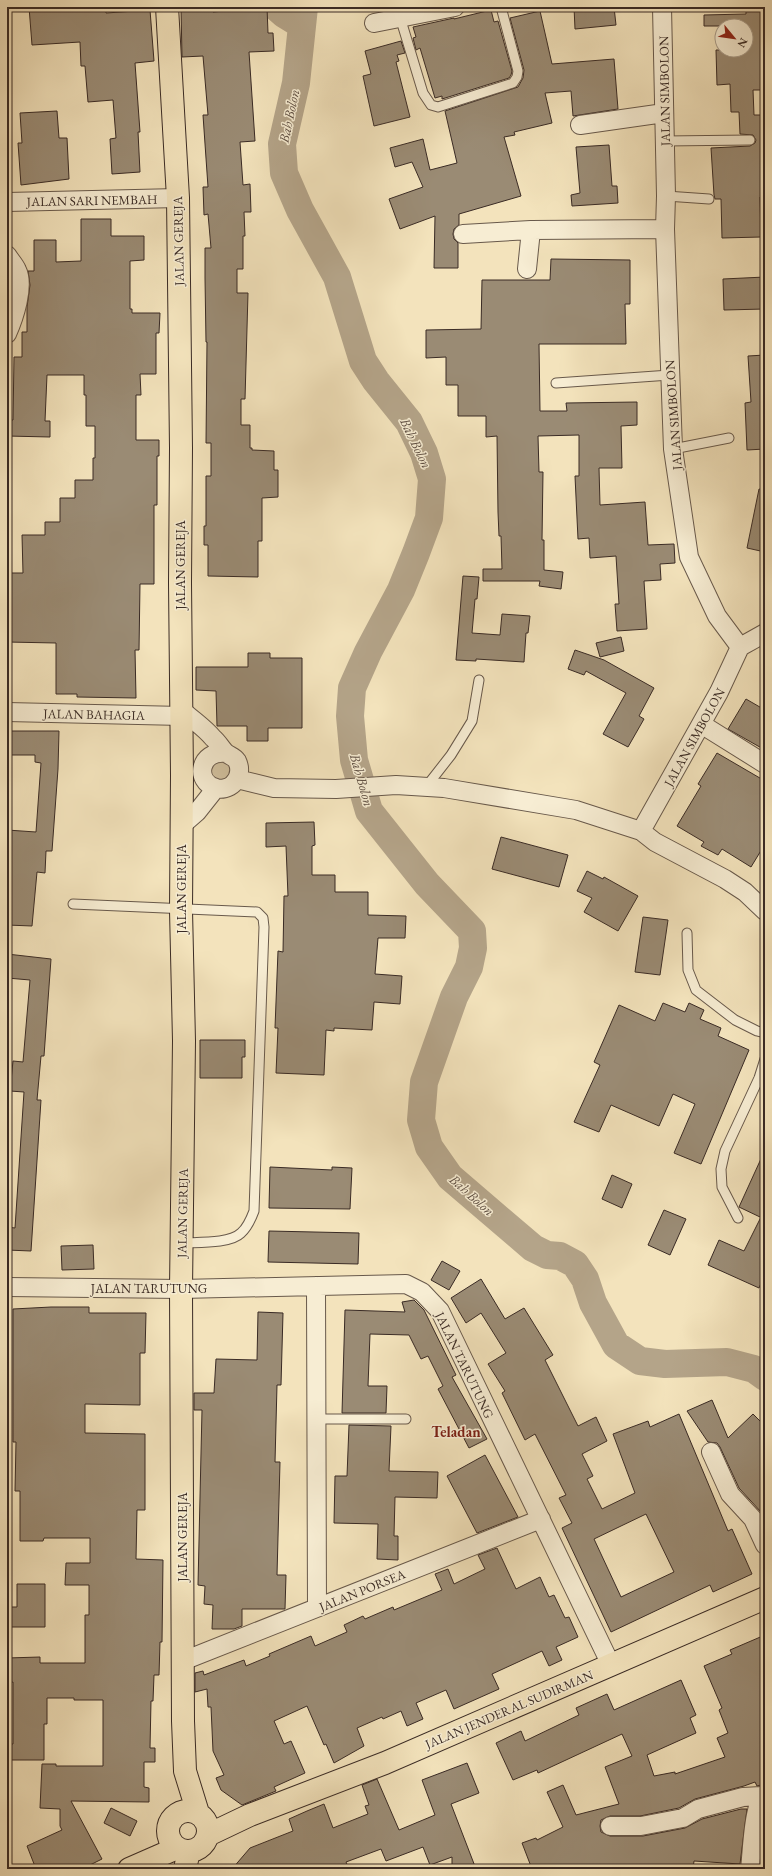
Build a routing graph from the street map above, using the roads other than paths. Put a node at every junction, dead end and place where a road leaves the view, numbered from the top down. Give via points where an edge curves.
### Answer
1 (167, 7) edge
2 (455, 7) edge
3 (501, 7) edge
4 (662, 7) edge
5 (400, 17) junction
6 (374, 23) dead end
7 (664, 113) junction
8 (580, 125) dead end
9 (750, 140) dead end
10 (665, 141) junction
11 (666, 196) junction
12 (178, 198) junction
13 (709, 199) dead end
14 (7, 202) edge
15 (665, 229) junction
16 (531, 230) junction
17 (463, 234) dead end
18 (7, 254) edge
19 (528, 270) dead end
20 (7, 334) edge
21 (670, 375) junction
22 (556, 383) dead end
23 (729, 438) dead end
24 (673, 449) junction
25 (765, 633) edge
26 (740, 647) junction
27 (479, 680) dead end
28 (7, 712) edge
29 (182, 712) junction
30 (701, 724) junction
31 (226, 753) junction
32 (765, 764) edge
33 (192, 772) junction
34 (237, 779) junction
35 (426, 787) junction
36 (216, 788) junction
37 (181, 826) junction
38 (641, 831) junction
39 (73, 904) dead end
40 (180, 910) junction
41 (765, 911) edge
42 (688, 933) dead end
43 (765, 1033) edge
44 (765, 1059) edge
45 (738, 1218) dead end
46 (182, 1243) junction
47 (316, 1286) junction
48 (7, 1287) edge
49 (181, 1289) junction
50 (316, 1419) junction
51 (406, 1419) dead end
52 (711, 1452) dead end
53 (541, 1519) junction
54 (765, 1545) edge
55 (765, 1598) edge
56 (317, 1608) junction
57 (182, 1661) junction
58 (611, 1665) junction
59 (763, 1795) edge
60 (197, 1819) junction
61 (610, 1826) dead end
62 (184, 1856) edge
63 (129, 1869) edge
64 (750, 1869) edge

1 - 12 main road, JALAN GEREJA
2 - 5 street
3 - 5 lane via 518,71 515,80 513,83 438,107 431,105 423,93
4 - 7 street, JALAN SIMBOLON
5 - 6 street
7 - 8 street
7 - 10 street, JALAN SIMBOLON
9 - 10 lane
10 - 11 street, JALAN SIMBOLON
11 - 13 lane
11 - 15 street, JALAN SIMBOLON
12 - 14 street, JALAN SARI NEMBAH
12 - 29 main road, JALAN GEREJA
15 - 16 street
15 - 21 street, JALAN SIMBOLON
16 - 17 street
16 - 19 street
18 - 20 street via 17,269 20,281 16,306
21 - 22 lane
21 - 24 street, JALAN SIMBOLON
23 - 24 lane
24 - 26 street, JALAN SIMBOLON via 689,557 717,616
25 - 26 street
26 - 30 street, JALAN SIMBOLON
27 - 35 lane via 472,721 451,755
28 - 29 street, JALAN BAHAGIA
29 - 31 street via 213,737
29 - 33 main road, JALAN GEREJA
30 - 32 street
30 - 38 street, JALAN SIMBOLON
31 - 33 street via 217,752 209,755
31 - 34 street via 238,763
33 - 36 street
33 - 37 main road, JALAN GEREJA
34 - 35 street via 274,788 336,789 396,785
34 - 36 street via 232,785
35 - 38 street via 576,810
36 - 37 street via 197,812
37 - 40 main road, JALAN GEREJA
38 - 41 street via 655,842 725,879 745,892
39 - 40 lane
40 - 46 main road, JALAN GEREJA via 184,1041
40 - 46 lane via 257,912 263,918 264,927 254,1212 241,1234 222,1241
42 - 43 lane via 688,970 696,990 735,1020
44 - 45 lane via 759,1078 725,1151 721,1169 722,1187
46 - 49 main road, JALAN GEREJA
47 - 49 street, JALAN TARUTUNG
47 - 50 street
47 - 53 street, JALAN TARUTUNG via 406,1284 422,1292 430,1300 440,1312
48 - 49 street, JALAN TARUTUNG
49 - 57 main road, JALAN GEREJA
50 - 51 lane
50 - 56 street
52 - 54 street via 730,1494 753,1519
53 - 56 street, JALAN PORSEA
53 - 58 street, JALAN TARUTUNG
55 - 58 main road, JALAN JENDERAL SUDIRMAN
56 - 57 street, JALAN PORSEA
57 - 60 main road, JALAN GEREJA via 185,1771
58 - 60 main road, JALAN JENDERAL SUDIRMAN via 385,1763 250,1815
59 - 61 street via 743,1797 698,1809 683,1818 641,1826
59 - 64 street via 756,1813
60 - 62 main road via 201,1846
60 - 62 main road via 170,1820 167,1833 169,1839
62 - 63 main road

